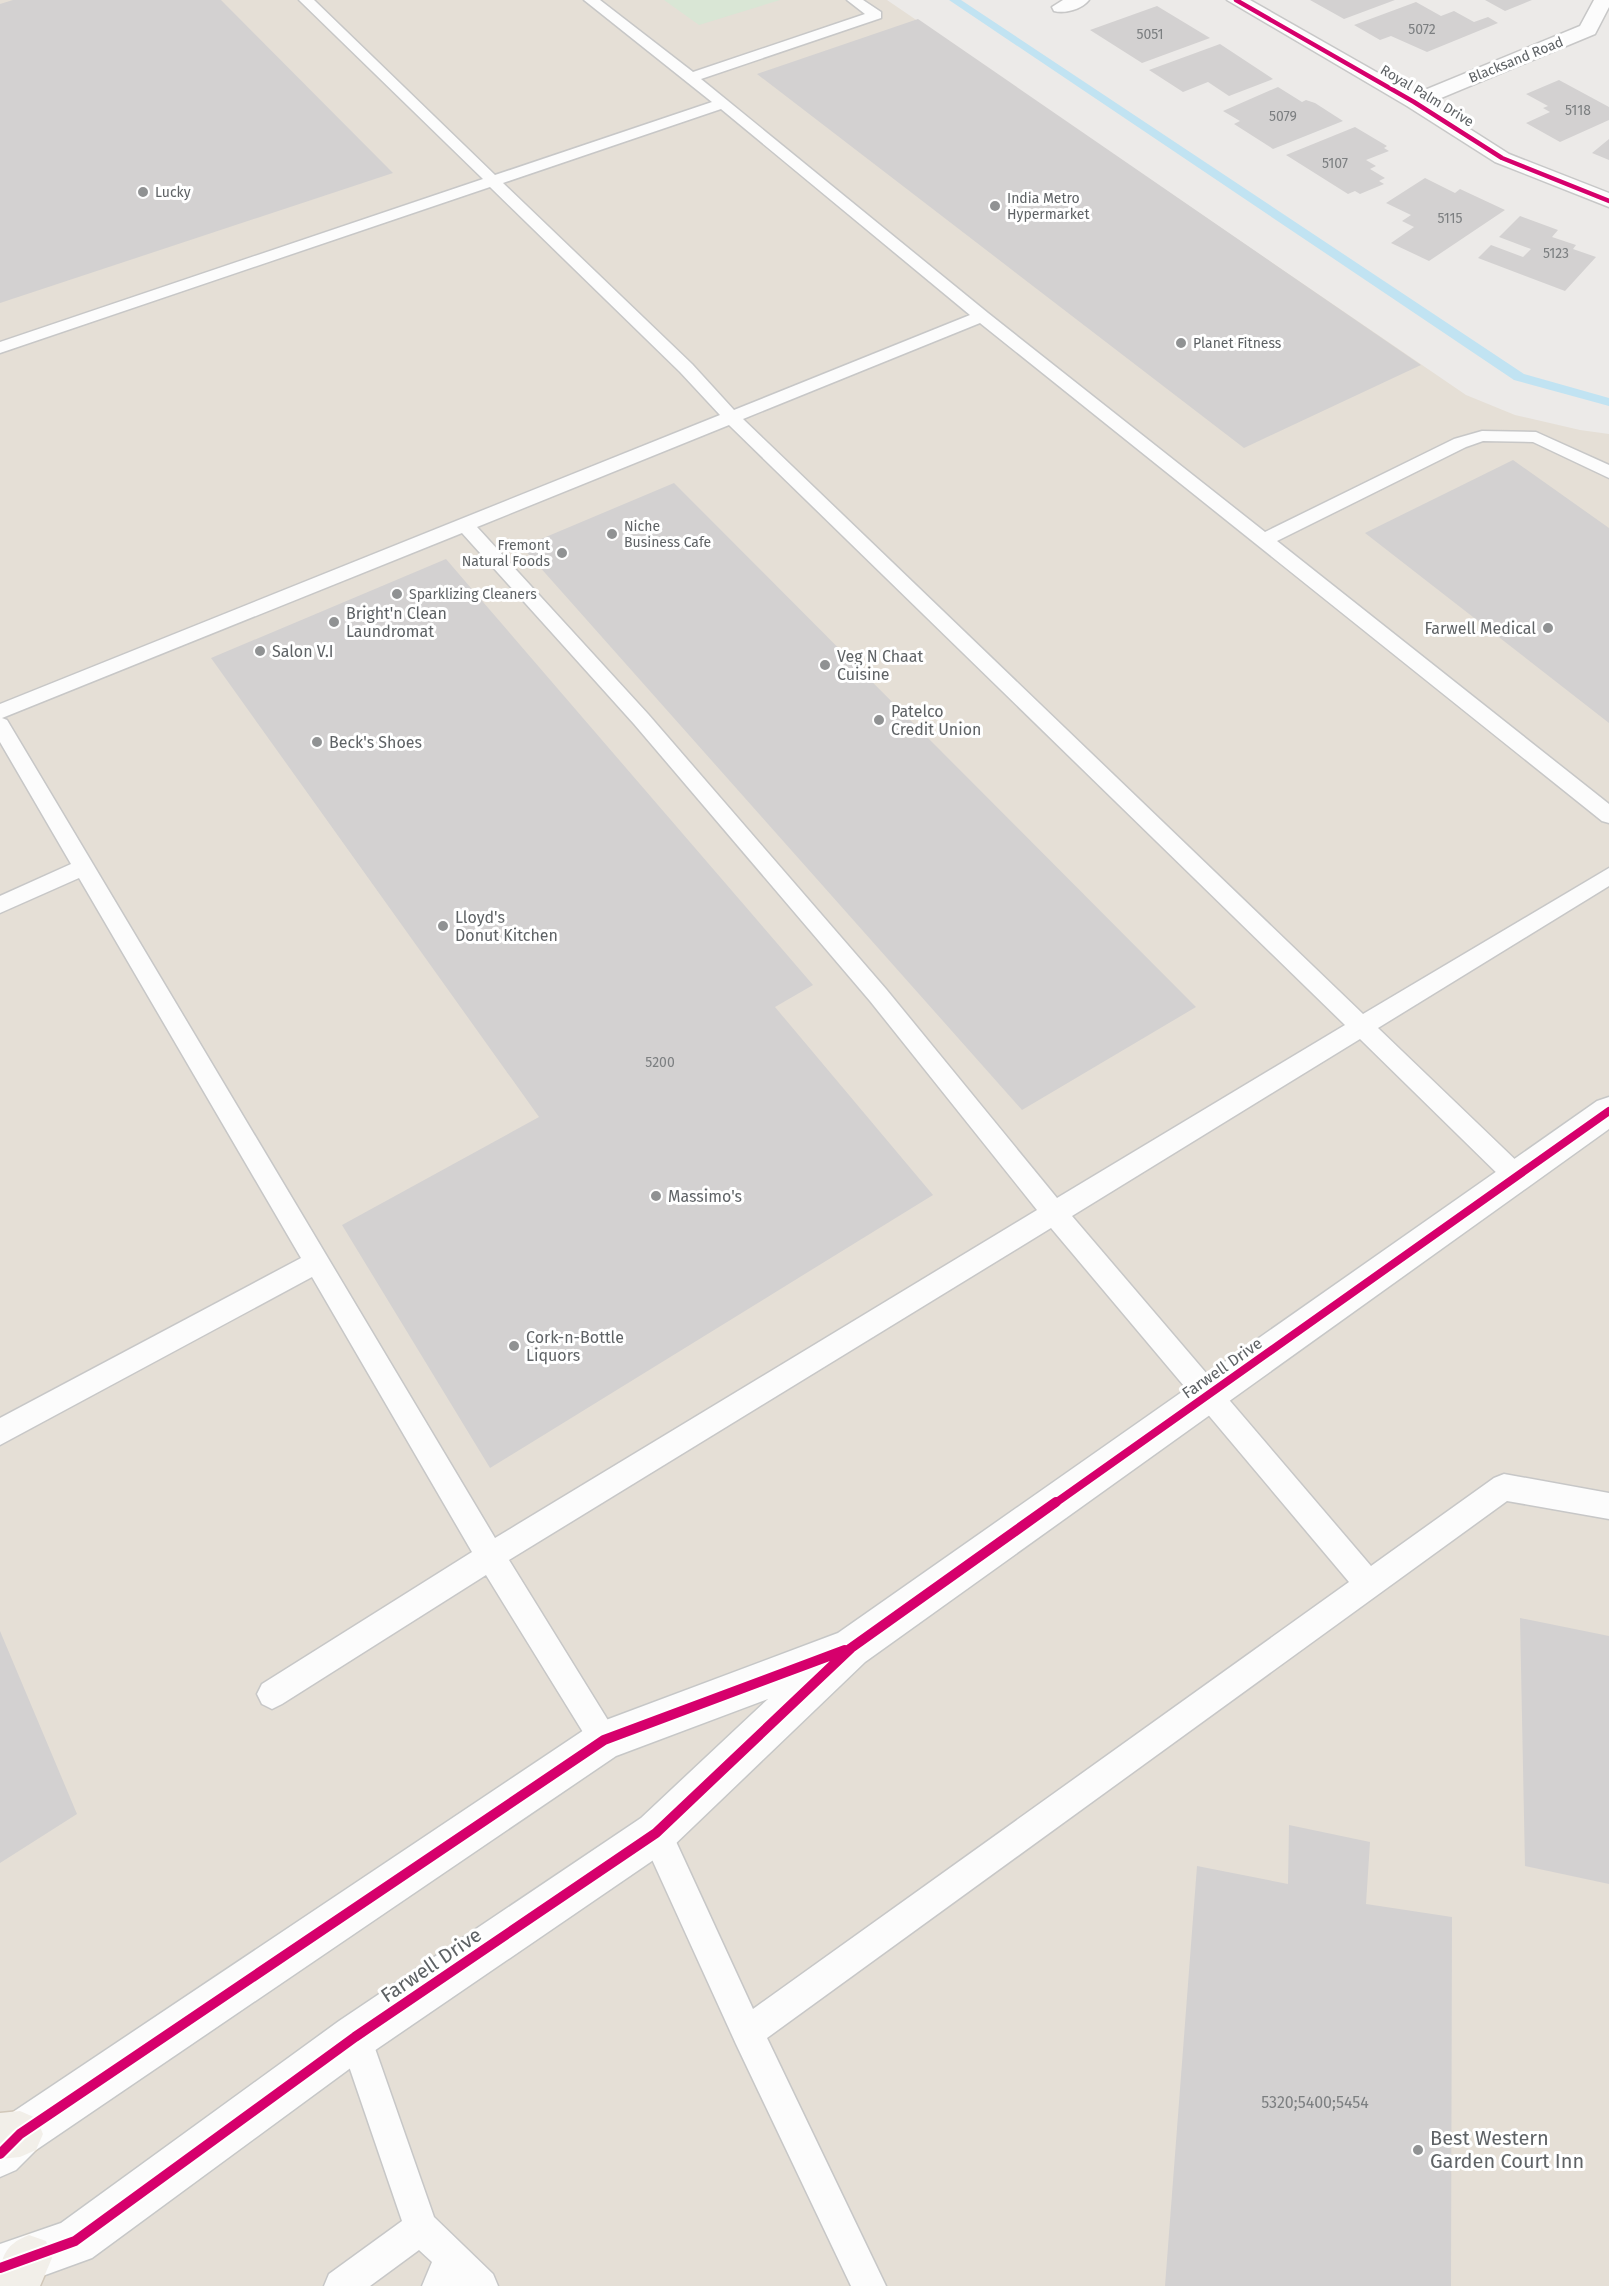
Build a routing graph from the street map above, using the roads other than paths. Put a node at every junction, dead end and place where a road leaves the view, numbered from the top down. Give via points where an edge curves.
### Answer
1 (306, 0) edge
2 (591, 0) edge
3 (854, 0) edge
4 (1080, 0) edge
5 (1236, 0) edge
6 (1603, 0) edge
7 (1060, 7) dead end
8 (690, 78) junction
9 (1414, 102) junction
10 (723, 104) junction
11 (494, 181) junction
12 (1609, 201) edge
13 (982, 316) junction
14 (0, 348) edge
15 (731, 417) junction
16 (1609, 472) edge
17 (464, 524) junction
18 (1264, 540) junction
19 (0, 712) edge
20 (0, 725) edge
21 (1609, 815) edge
22 (84, 867) junction
23 (1609, 876) edge
24 (0, 905) edge
25 (1361, 1026) junction
26 (1609, 1111) edge
27 (1516, 1176) junction
28 (1054, 1213) junction
29 (316, 1262) junction
30 (1209, 1394) junction
31 (0, 1432) edge
32 (1609, 1506) edge
33 (490, 1556) junction
34 (1368, 1584) junction
35 (851, 1648) junction
36 (272, 1694) dead end
37 (604, 1740) junction
38 (656, 1833) junction
39 (747, 2033) junction
40 (355, 2037) junction
41 (7, 2141) edge
42 (421, 2228) junction
43 (14, 2270) edge
44 (446, 2272) edge
45 (341, 2286) edge
46 (481, 2286) edge
47 (869, 2286) edge

1 - 11 lane
2 - 8 lane
3 - 8 lane via 876,15
4 - 7 street
5 - 9 street, Royal Palm Drive
6 - 9 street, Blacksand Road via 1588,30
8 - 10 lane
9 - 12 street, Royal Palm Drive via 1502,158
10 - 11 lane
10 - 13 lane
11 - 14 lane
11 - 15 lane
13 - 15 lane
13 - 18 lane
15 - 17 lane
15 - 25 lane
16 - 18 lane via 1536,437 1482,436 1460,443
17 - 19 lane
17 - 28 lane via 641,719 878,995
18 - 21 lane
20 - 22 lane
22 - 24 lane
22 - 29 lane
23 - 25 lane
25 - 27 lane
25 - 28 lane
26 - 27 street, Farwell Drive
27 - 30 street, Farwell Drive
28 - 30 lane
28 - 33 lane
29 - 31 lane
29 - 33 lane
30 - 34 lane
30 - 35 street, Farwell Drive
32 - 34 lane via 1504,1487
33 - 36 lane
33 - 37 lane
34 - 39 lane
35 - 37 street, Farwell Drive
35 - 38 street, Farwell Drive
37 - 41 street, Farwell Drive
38 - 39 lane
38 - 40 street, Farwell Drive
39 - 47 lane
40 - 42 lane
40 - 43 street, Farwell Drive via 75,2241
42 - 44 lane
42 - 45 lane
44 - 46 lane

